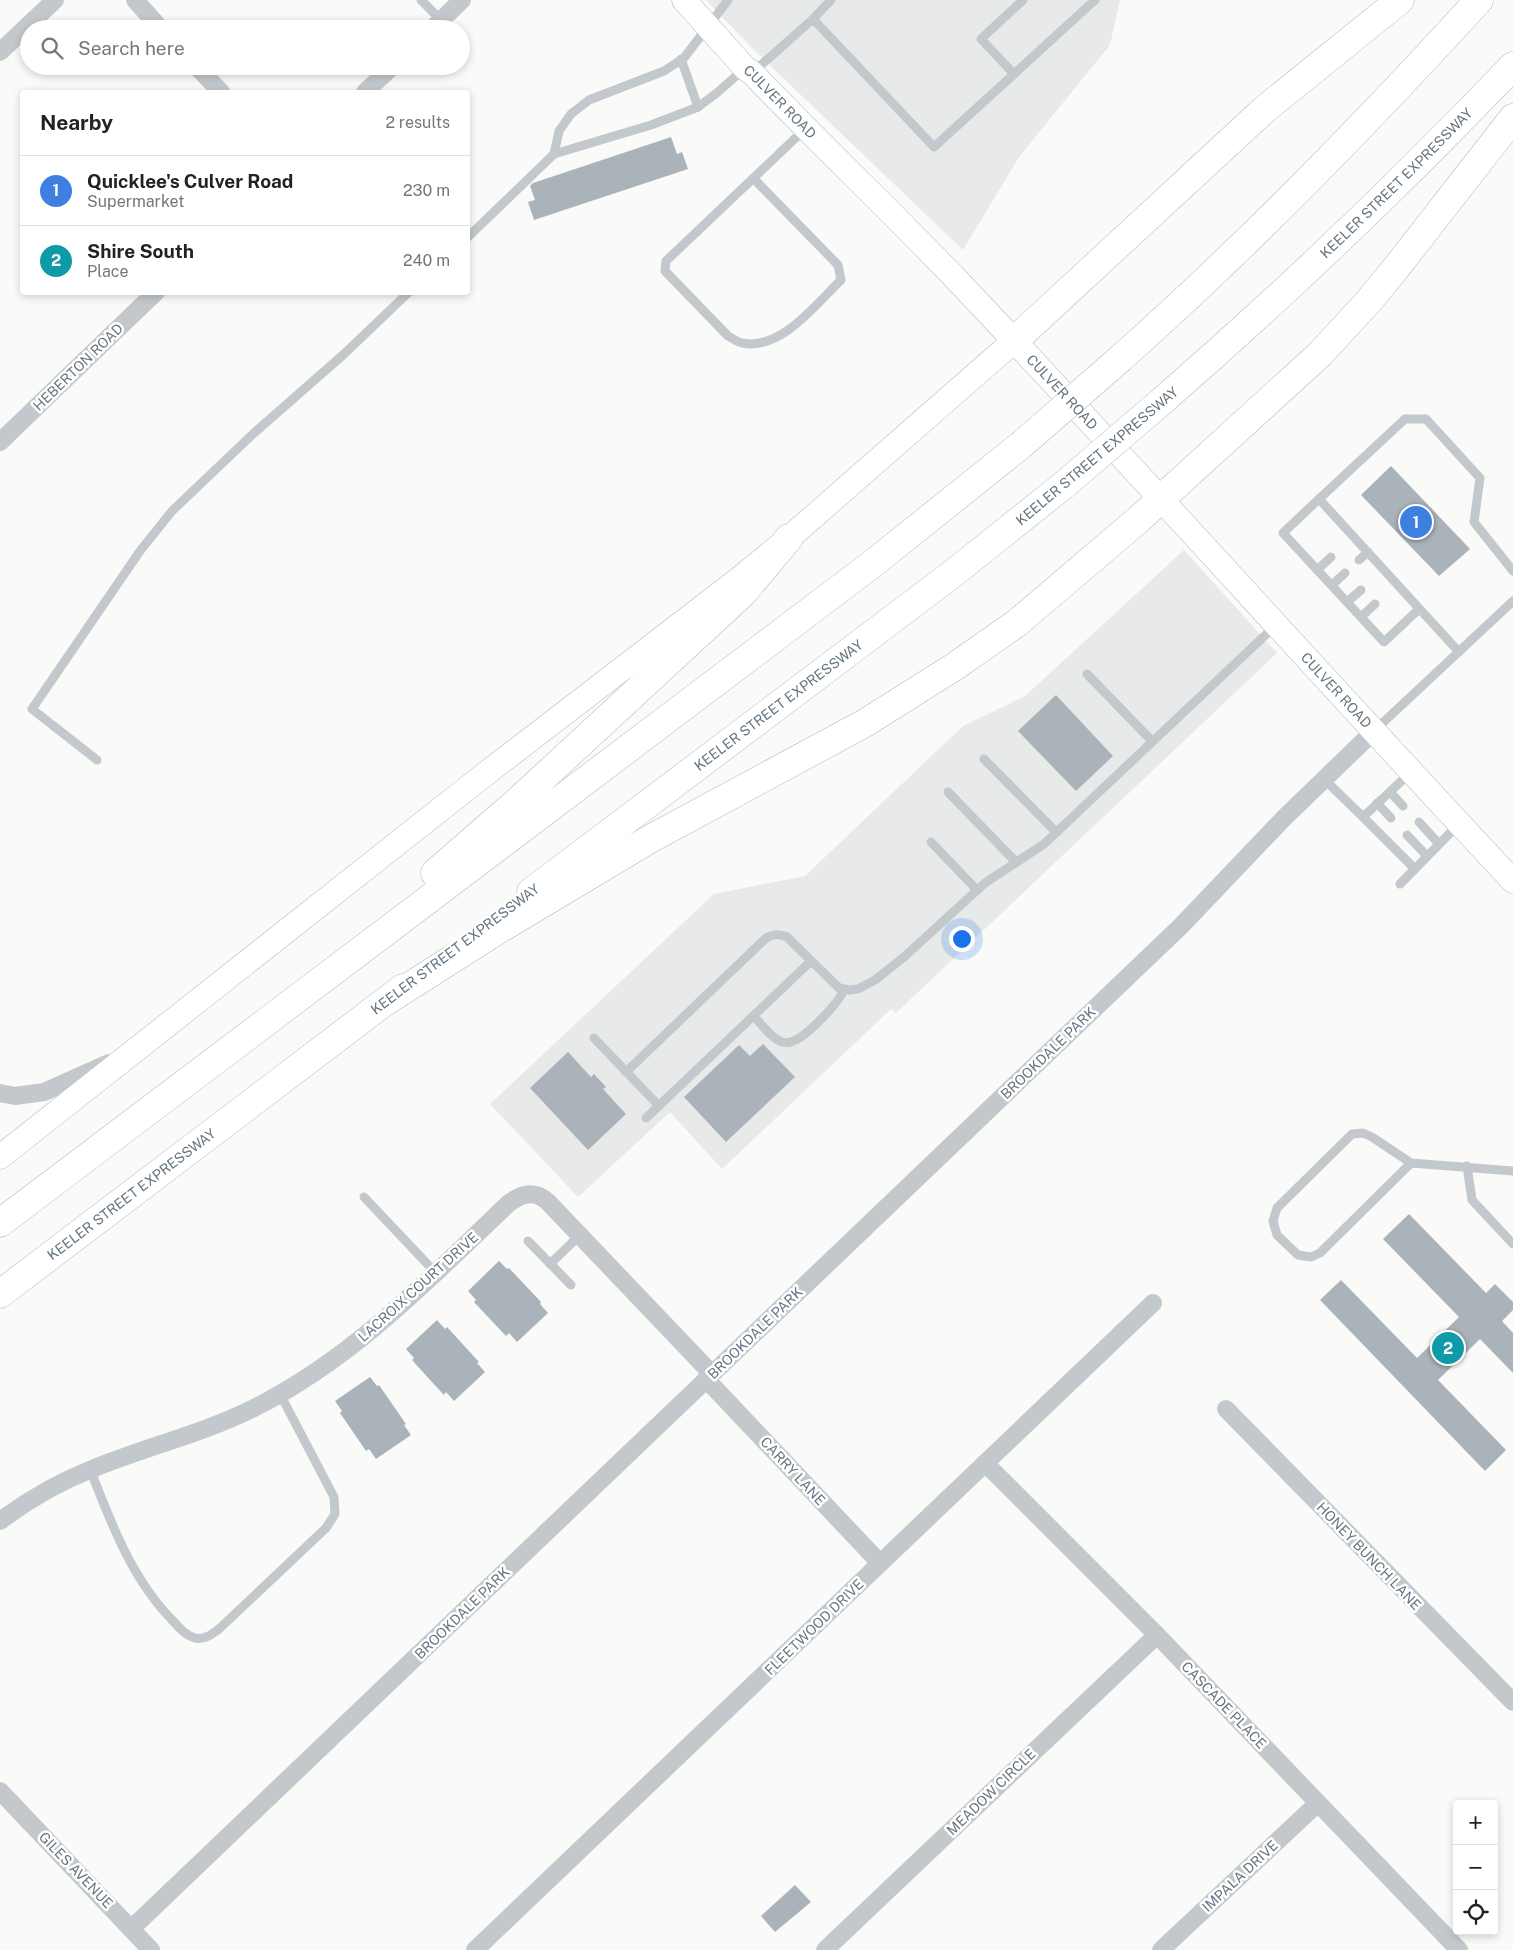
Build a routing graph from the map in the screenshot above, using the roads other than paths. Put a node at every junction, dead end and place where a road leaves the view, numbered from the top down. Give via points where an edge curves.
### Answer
1 (55, 0) edge
2 (135, 0) edge
3 (422, 0) edge
4 (462, 0) edge
5 (684, 0) edge
6 (728, 0) edge
7 (831, 0) edge
8 (1023, 0) edge
9 (1095, 0) edge
10 (1400, 0) edge
11 (1479, 0) edge
12 (813, 19) junction
13 (34, 20) edge
14 (153, 20) edge
15 (434, 20) edge
16 (440, 20) edge
17 (708, 27) junction
18 (20, 33) edge
19 (0, 52) edge
20 (681, 60) junction
21 (1513, 66) edge
22 (748, 70) junction
23 (1014, 74) junction
24 (205, 75) edge
25 (383, 75) edge
26 (219, 90) edge
27 (367, 90) edge
28 (698, 106) junction
29 (1513, 118) edge
30 (805, 128) junction
31 (554, 154) junction
32 (753, 178) junction
33 (470, 234) edge
34 (153, 295) edge
35 (406, 295) edge
36 (1014, 341) junction
37 (0, 442) edge
38 (1320, 499) junction
39 (1161, 500) junction
40 (1353, 537) junction
41 (789, 538) junction
42 (1345, 544) dead end
43 (1368, 552) junction
44 (1331, 557) dead end
45 (1359, 560) dead end
46 (1383, 569) junction
47 (1318, 570) junction
48 (1513, 571) edge
49 (1345, 573) dead end
50 (1376, 576) dead end
51 (1396, 584) junction
52 (1332, 585) junction
53 (1361, 590) dead end
54 (1389, 590) dead end
55 (1513, 601) edge
56 (1347, 602) junction
57 (1375, 604) dead end
58 (1420, 609) junction
59 (1361, 617) junction
60 (1276, 625) junction
61 (1459, 652) junction
62 (1087, 674) dead end
63 (1373, 732) junction
64 (1152, 741) junction
65 (984, 759) dead end
66 (97, 760) dead end
67 (1410, 772) junction
68 (1325, 780) junction
69 (948, 792) dead end
70 (1390, 792) junction
71 (1377, 803) junction
72 (1404, 806) dead end
73 (1363, 817) junction
74 (1391, 818) dead end
75 (1419, 822) dead end
76 (1459, 823) junction
77 (1056, 832) junction
78 (1407, 835) dead end
79 (931, 842) dead end
80 (1439, 844) junction
81 (1427, 856) junction
82 (1016, 862) junction
83 (1415, 869) junction
84 (1513, 881) edge
85 (1400, 884) dead end
86 (977, 890) junction
87 (810, 961) junction
88 (844, 989) junction
89 (388, 1000) junction
90 (754, 1016) junction
91 (594, 1038) dead end
92 (232, 1047) junction
93 (132, 1053) junction
94 (626, 1072) junction
95 (0, 1093) edge
96 (659, 1106) junction
97 (646, 1118) dead end
98 (0, 1157) edge
99 (1411, 1162) junction
100 (1467, 1166) junction
101 (1513, 1171) edge
102 (364, 1197) dead end
103 (0, 1223) edge
104 (580, 1234) junction
105 (528, 1241) dead end
106 (1513, 1244) edge
107 (550, 1264) junction
108 (436, 1273) junction
109 (571, 1285) dead end
110 (0, 1294) edge
111 (1153, 1303) dead end
112 (709, 1376) junction
113 (280, 1394) junction
114 (1226, 1409) dead end
115 (985, 1463) junction
116 (90, 1469) junction
117 (0, 1521) edge
118 (880, 1563) junction
119 (1157, 1635) junction
120 (1513, 1702) edge
121 (0, 1791) edge
122 (1318, 1803) junction
123 (131, 1929) junction
124 (151, 1950) edge
125 (475, 1950) edge
126 (825, 1950) edge
127 (1161, 1950) edge
128 (1459, 1950) edge

1 - 13 street
2 - 14 street
3 - 15 lane
4 - 16 street
5 - 17 main road, CULVER ROAD
6 - 17 lane
7 - 12 lane
8 - 23 lane via 981,39
9 - 23 lane
10 - 36 highway via 1265,109
11 - 92 highway, bridge via 1373,114 1206,280 1021,444 871,565
12 - 22 lane
12 - 23 lane via 934,147
17 - 20 lane
17 - 22 main road, CULVER ROAD
18 - 19 street
20 - 28 lane
20 - 31 lane via 664,71 589,100 571,114 559,131
21 - 89 highway, KEELER STREET EXPRESSWAY, bridge via 1332,247 1065,484 951,575
22 - 28 lane
22 - 30 main road, CULVER ROAD
24 - 26 street
25 - 27 street
28 - 31 lane via 651,125
29 - 39 highway via 1396,268 1346,326
30 - 32 lane
30 - 36 main road, CULVER ROAD
31 - 33 lane
32 - 32 lane via 666,261 665,271 728,336 741,343 766,342 785,334 840,280 838,265
34 - 37 street, HEBERTON ROAD
35 - 66 lane via 172,512 140,551 32,709
36 - 39 main road, CULVER ROAD
36 - 41 main road
38 - 40 lane
38 - 47 lane via 1283,533
38 - 48 lane via 1405,419 1426,419 1480,478 1474,522
39 - 60 main road, CULVER ROAD
39 - 89 highway via 1017,622 934,680 821,748 650,839
40 - 42 lane
40 - 43 lane
41 - 92 highway via 743,593 520,799
41 - 93 main road
43 - 45 lane
43 - 46 lane
44 - 47 lane
46 - 50 lane
46 - 51 lane
47 - 52 lane
49 - 52 lane
51 - 54 lane
51 - 58 lane
52 - 56 lane
53 - 56 lane
55 - 61 lane
56 - 59 lane
57 - 59 lane
58 - 59 lane via 1384,642
58 - 61 lane
60 - 63 main road, CULVER ROAD
60 - 64 lane
61 - 63 lane
62 - 64 lane
63 - 67 main road, CULVER ROAD
63 - 68 street, BROOKDALE PARK
64 - 77 lane
65 - 77 lane
67 - 70 lane
67 - 76 main road, CULVER ROAD
68 - 73 lane
68 - 112 street, BROOKDALE PARK via 1180,926
69 - 82 lane
70 - 71 lane
70 - 72 lane
71 - 73 lane
71 - 74 lane
73 - 83 lane
75 - 80 lane
76 - 80 lane
76 - 84 main road, CULVER ROAD
77 - 82 lane
78 - 81 lane
79 - 86 lane
80 - 81 lane
81 - 83 lane
82 - 86 lane
83 - 85 lane
86 - 88 lane via 875,980 858,989
87 - 88 lane via 834,985
87 - 90 lane
87 - 94 lane via 783,936 775,934 766,938
88 - 90 lane via 832,1008 803,1036 792,1042 778,1040
89 - 110 highway, KEELER STREET EXPRESSWAY
90 - 96 lane
91 - 94 lane
92 - 103 highway
93 - 95 street via 44,1092 15,1096
93 - 98 main road
94 - 96 lane
96 - 97 lane
99 - 99 lane via 1320,1253 1311,1258 1298,1255 1277,1235 1273,1221 1277,1208 1352,1134 1363,1133 1372,1137
99 - 100 lane
100 - 101 lane
100 - 106 lane via 1472,1200
102 - 108 lane
104 - 107 lane
104 - 108 street, LACROIX COURT DRIVE via 544,1198 533,1193 522,1195
104 - 112 street, CARRY LANE
105 - 107 lane
107 - 109 lane
108 - 113 street, LACROIX COURT DRIVE via 350,1348
111 - 115 street, FLEETWOOD DRIVE
112 - 118 street, CARRY LANE
112 - 123 street, BROOKDALE PARK
113 - 116 street, LACROIX COURT DRIVE via 198,1432
113 - 116 lane via 334,1497 335,1514 326,1528 219,1629 204,1638 194,1638 183,1631 148,1592 121,1544
114 - 120 street, HONEY BUNCH LANE
115 - 118 street, FLEETWOOD DRIVE
115 - 119 street, CASCADE PLACE
116 - 117 street, LACROIX COURT DRIVE via 37,1496
118 - 125 street, FLEETWOOD DRIVE
119 - 122 street, CASCADE PLACE
119 - 126 street, MEADOW CIRCLE
121 - 123 street, GILES AVENUE
122 - 127 street, IMPALA DRIVE
122 - 128 street, CASCADE PLACE
123 - 124 street, GILES AVENUE

